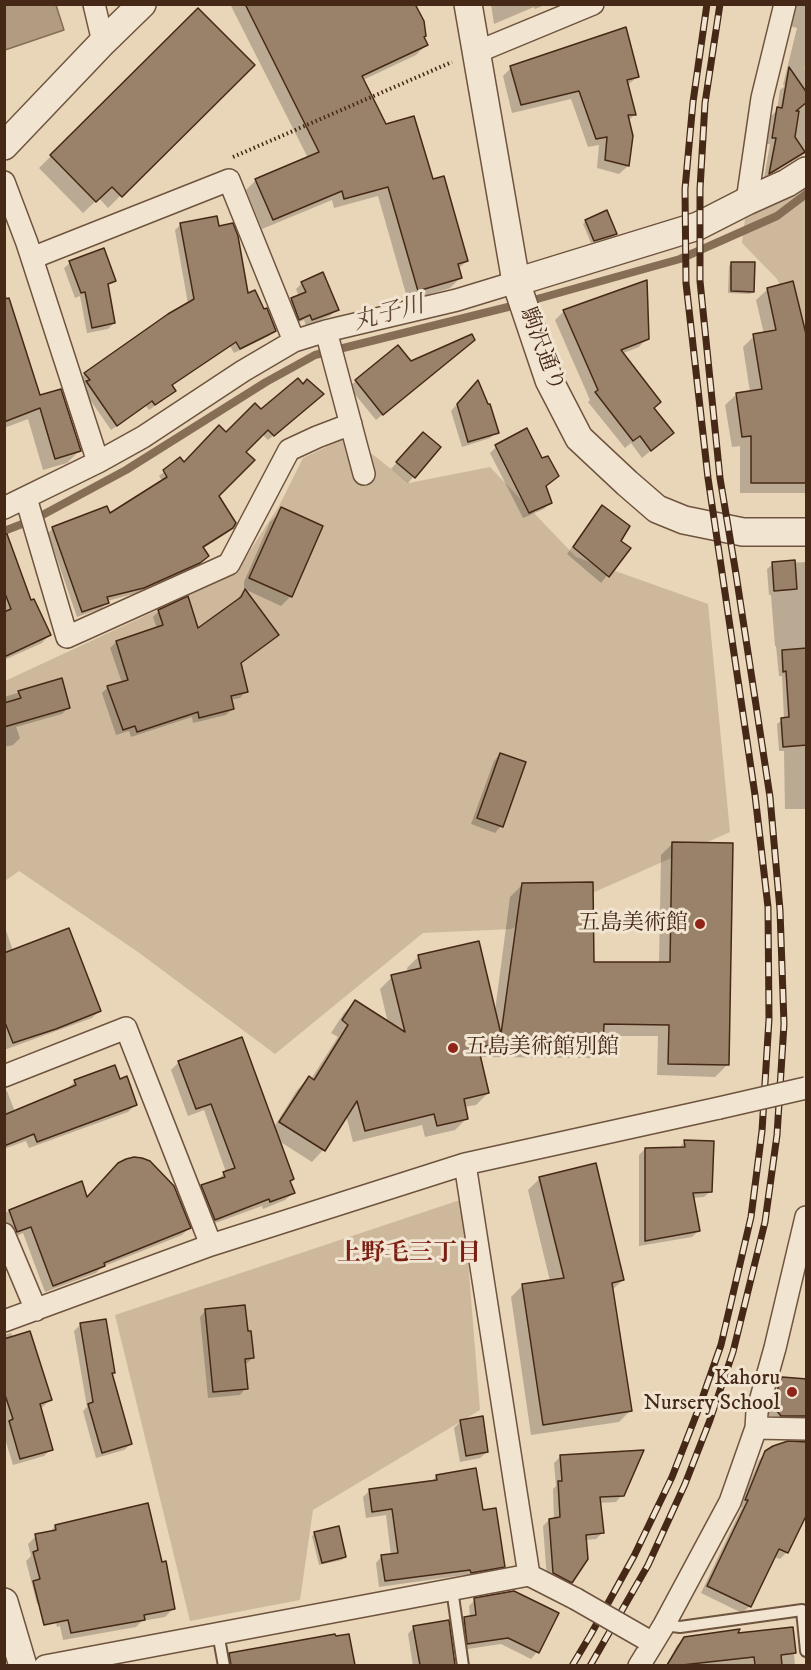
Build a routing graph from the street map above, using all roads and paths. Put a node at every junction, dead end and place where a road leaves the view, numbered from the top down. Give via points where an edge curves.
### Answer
1 (94, 4) edge
2 (142, 4) edge
3 (468, 4) edge
4 (593, 4) edge
5 (785, 4) edge
6 (103, 42) junction
7 (477, 52) junction
8 (4, 146) edge
9 (224, 160) dead end
10 (807, 171) edge
11 (4, 182) edge
12 (747, 201) junction
13 (32, 258) junction
14 (516, 282) junction
15 (326, 331) junction
16 (294, 341) junction
17 (351, 424) junction
18 (98, 462) junction
19 (364, 474) dead end
20 (26, 498) junction
21 (4, 508) edge
22 (807, 532) edge
23 (4, 1076) edge
24 (807, 1088) edge
25 (465, 1164) junction
26 (807, 1217) edge
27 (4, 1234) edge
28 (211, 1245) junction
29 (803, 1249) edge
30 (36, 1310) junction
31 (4, 1321) edge
32 (756, 1428) junction
33 (807, 1430) edge
34 (529, 1575) junction
35 (452, 1589) junction
36 (4, 1602) edge
37 (664, 1625) junction
38 (218, 1633) junction
39 (649, 1641) junction
40 (807, 1651) edge
41 (23, 1665) edge
42 (45, 1665) edge
43 (224, 1665) edge
44 (464, 1665) edge
45 (639, 1665) edge

1 - 6 street
2 - 6 street
3 - 7 street, 駒沢通り
4 - 7 street
5 - 12 street via 762,98
6 - 8 street
7 - 9 path
7 - 14 street, 駒沢通り
10 - 12 street
11 - 13 street
12 - 14 street via 698,226
13 - 16 street via 229,180
13 - 18 street
14 - 15 street
14 - 22 street, 駒沢通り via 549,380 579,438 657,509 684,520 743,532
15 - 16 street
15 - 17 street
16 - 18 street
17 - 19 street
17 - 20 street via 289,450 229,564 67,637
18 - 20 street
20 - 21 street
23 - 28 street via 126,1028
24 - 25 street, bridge
25 - 28 street
25 - 34 street
26 - 29 street
27 - 30 street
28 - 30 street
29 - 32 street via 757,1412
30 - 31 street
32 - 33 street
32 - 37 street via 730,1502
34 - 35 street
34 - 39 street, bridge
35 - 38 street
35 - 44 lane
36 - 41 street
37 - 39 street
37 - 40 lane via 802,1610
38 - 42 street
38 - 43 lane
39 - 45 street

